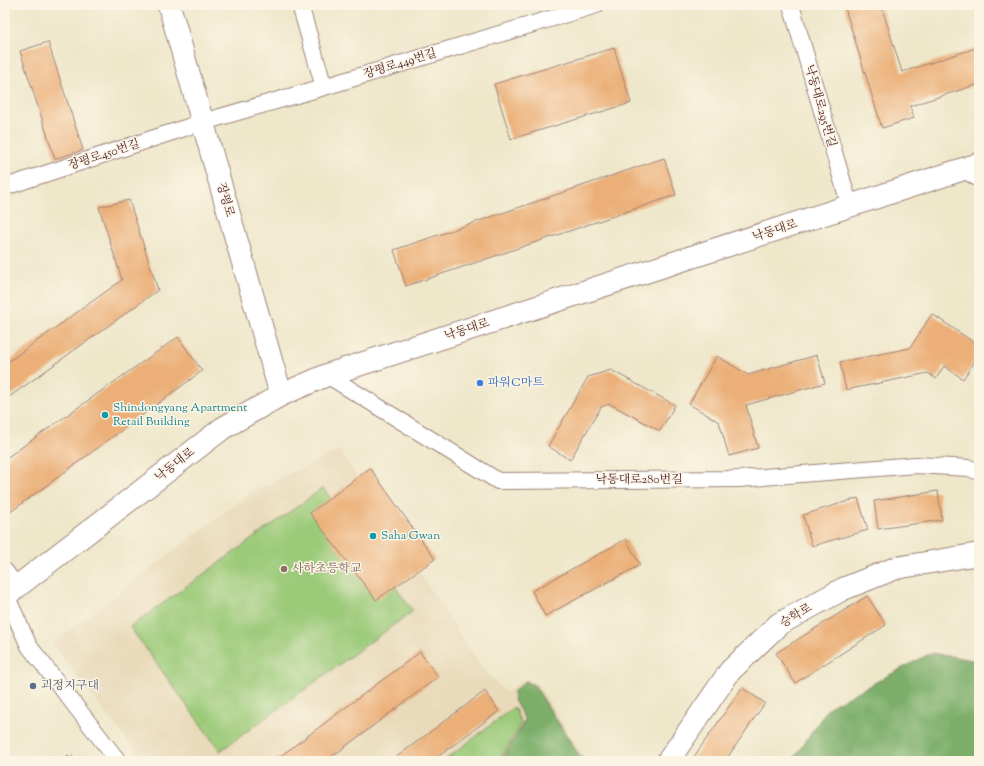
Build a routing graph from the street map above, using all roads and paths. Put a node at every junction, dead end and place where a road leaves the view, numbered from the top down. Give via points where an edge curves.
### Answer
1 (169, 5) edge
2 (300, 5) edge
3 (596, 5) edge
4 (791, 5) edge
5 (324, 87) junction
6 (203, 122) junction
7 (974, 171) edge
8 (5, 187) edge
9 (850, 207) junction
10 (327, 375) junction
11 (281, 395) junction
12 (979, 472) edge
13 (979, 554) edge
14 (8, 587) edge
15 (73, 756) dead end
16 (55, 761) edge
17 (118, 761) edge
18 (668, 761) edge

1 - 6 main road, 장평로
2 - 5 street
3 - 5 street, 장평로449번길
4 - 9 street, 낙동대로295번길
5 - 6 street, 장평로449번길
6 - 8 street, 장평로450번길
6 - 11 main road, 장평로
7 - 9 main road, 낙동대로
9 - 10 main road, 낙동대로
10 - 11 main road, 낙동대로
10 - 12 street, 낙동대로280번길 via 498,481 738,480 916,465 969,468
11 - 14 main road, 낙동대로 via 223,428
13 - 18 main road, 승학로 via 896,568 843,588 779,624 730,671
14 - 17 street via 29,646
15 - 16 path

